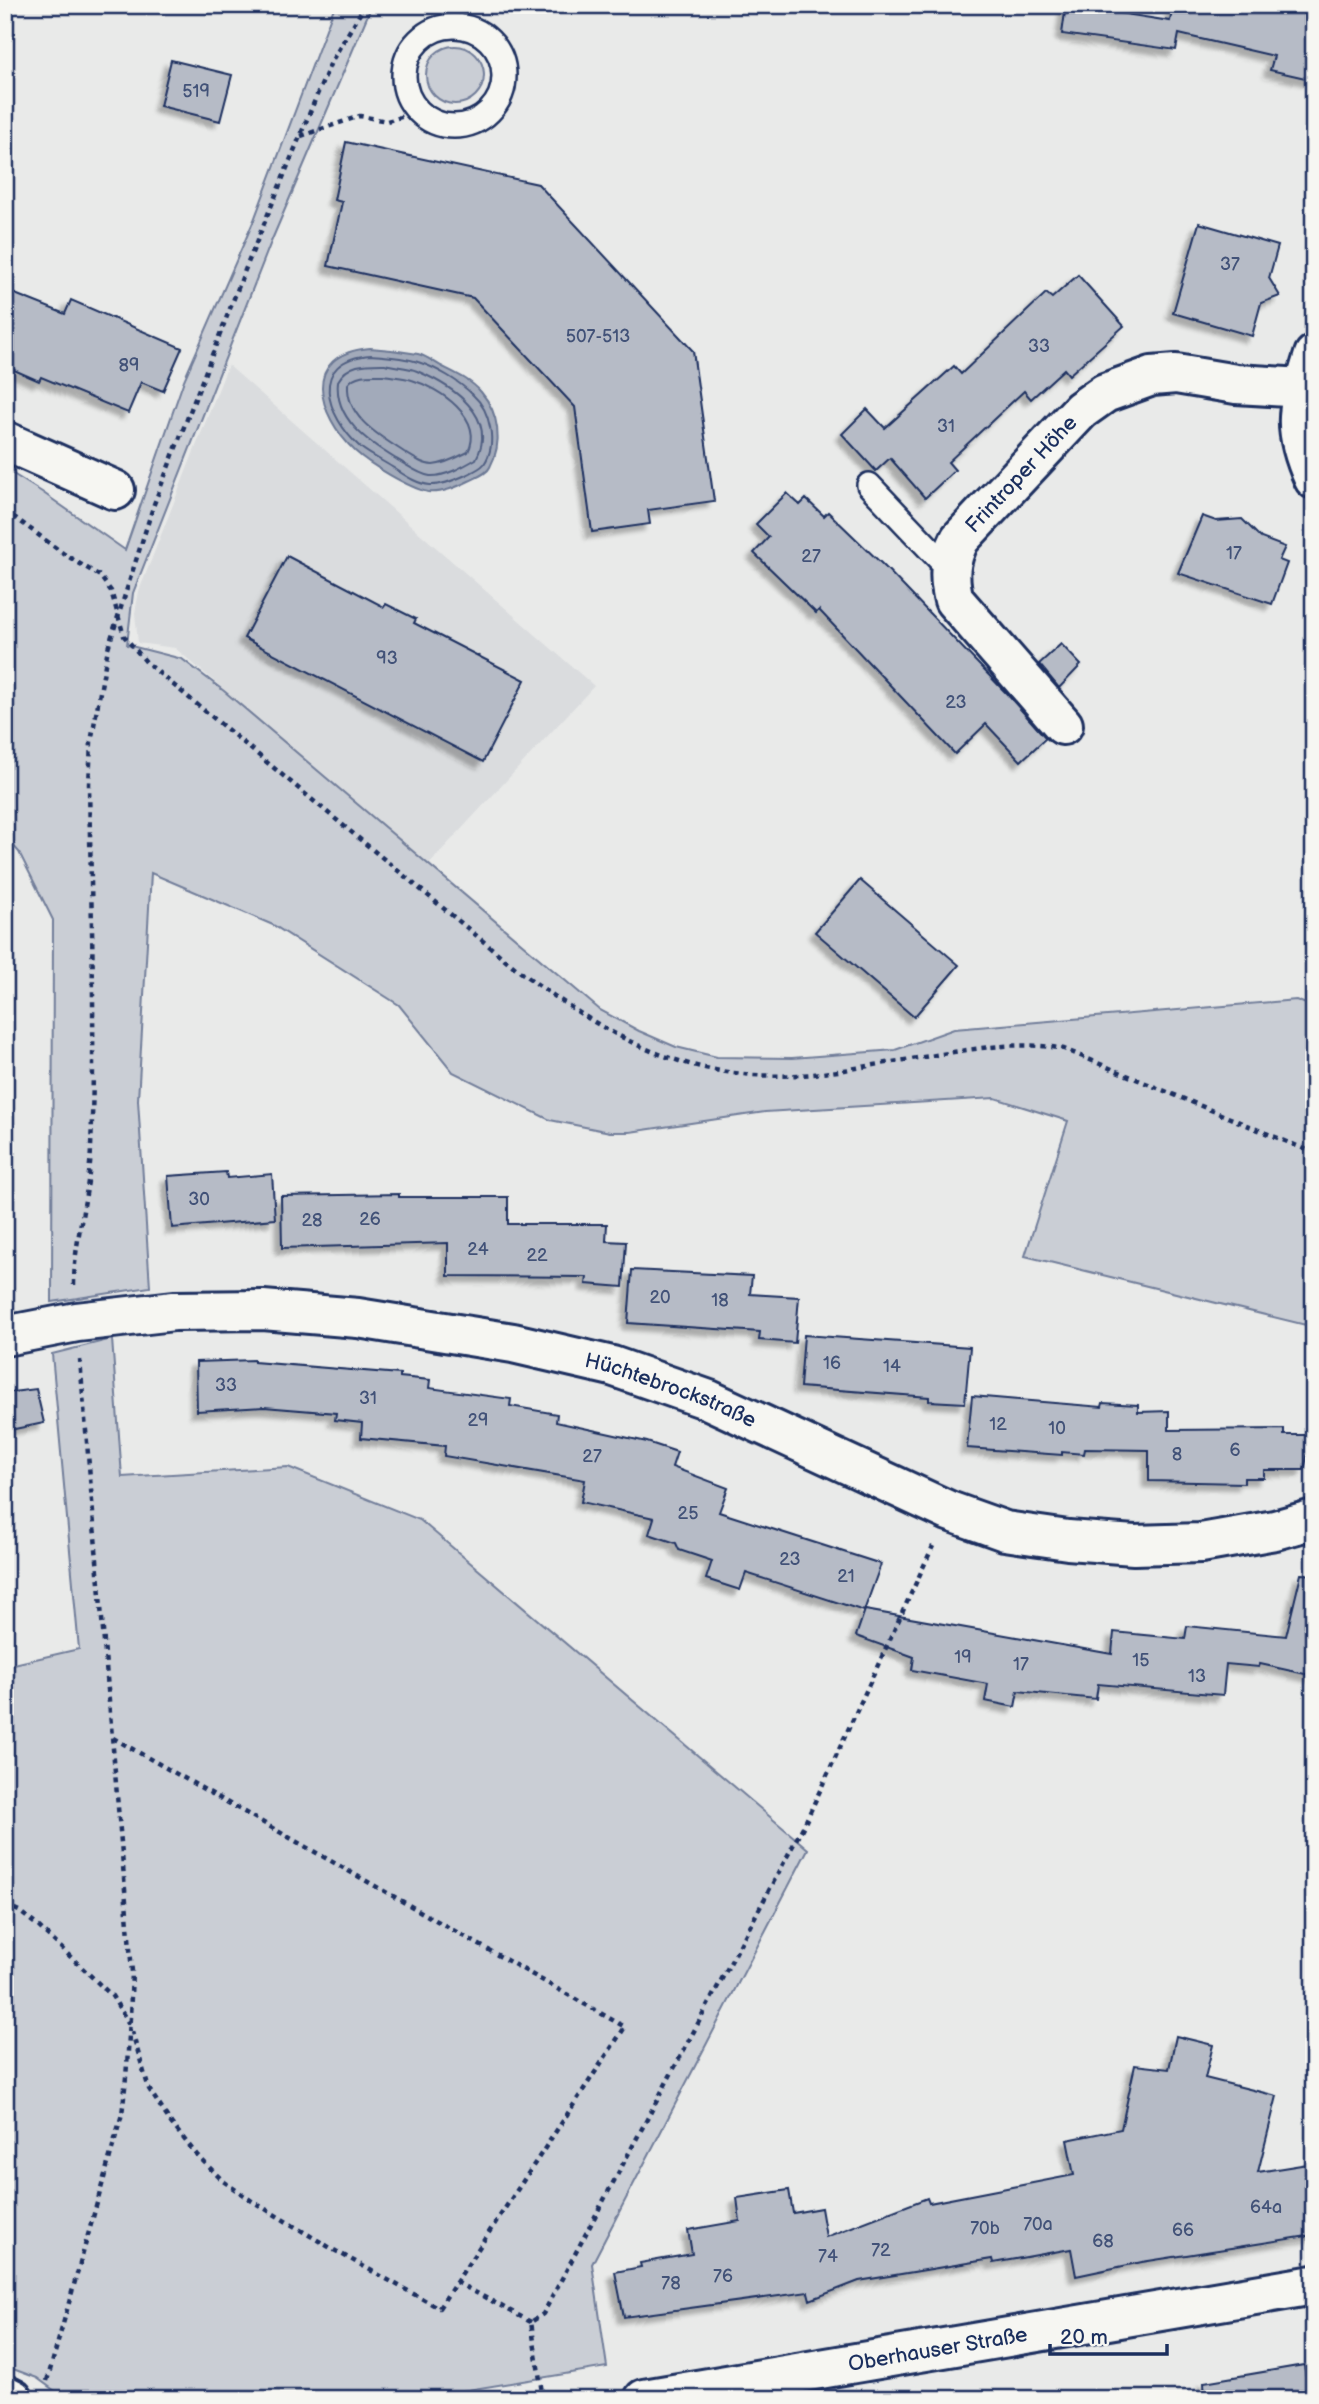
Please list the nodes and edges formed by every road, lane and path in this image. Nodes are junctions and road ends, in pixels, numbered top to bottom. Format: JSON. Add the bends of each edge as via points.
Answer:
{"nodes":[{"id":1,"x":365,"y":5,"type":"edge"},
{"id":2,"x":460,"y":16,"type":"edge"},
{"id":3,"x":418,"y":112,"type":"junction"},
{"id":4,"x":300,"y":136,"type":"junction"},
{"id":5,"x":1309,"y":371,"type":"edge"},
{"id":6,"x":5,"y":441,"type":"edge"},
{"id":7,"x":1314,"y":479,"type":"edge"},
{"id":8,"x":869,"y":485,"type":"dead end"},
{"id":9,"x":115,"y":490,"type":"dead end"},
{"id":10,"x":5,"y":510,"type":"edge"},
{"id":11,"x":949,"y":569,"type":"junction"},
{"id":12,"x":117,"y":616,"type":"junction"},
{"id":13,"x":1063,"y":725,"type":"dead end"},
{"id":14,"x":1314,"y":1153,"type":"edge"},
{"id":15,"x":77,"y":1322,"type":"junction"},
{"id":16,"x":5,"y":1336,"type":"edge"},
{"id":17,"x":949,"y":1511,"type":"junction"},
{"id":18,"x":1314,"y":1519,"type":"edge"},
{"id":19,"x":113,"y":1738,"type":"junction"},
{"id":20,"x":5,"y":1905,"type":"edge"},
{"id":21,"x":130,"y":2025,"type":"junction"},
{"id":22,"x":456,"y":2282,"type":"junction"},
{"id":23,"x":1314,"y":2285,"type":"edge"},
{"id":24,"x":531,"y":2322,"type":"junction"},
{"id":25,"x":29,"y":2392,"type":"edge"},
{"id":26,"x":5,"y":2395,"type":"edge"},
{"id":27,"x":543,"y":2399,"type":"edge"},
{"id":28,"x":644,"y":2399,"type":"edge"}],
"edges":[{"from":1,"to":4,"type":"path","via":[[331,62]]},
{"from":2,"to":3,"type":"lane","via":[[425,35],[407,59],[405,88]]},
{"from":2,"to":3,"type":"lane","via":[[496,50],[504,82],[499,99],[482,118],[461,126],[442,125]]},
{"from":3,"to":4,"type":"path","via":[[387,121],[360,116]]},
{"from":4,"to":12,"type":"path","via":[[154,504]]},
{"from":5,"to":7,"type":"street","name":"Frintroper Höhe","via":[[1298,409],[1299,442]]},
{"from":5,"to":11,"type":"street","name":"Frintroper Höhe","via":[[1236,384],[1176,374],[1152,376],[1105,393],[1082,410],[960,540]]},
{"from":6,"to":9,"type":"street"},
{"from":8,"to":11,"type":"lane"},
{"from":10,"to":12,"type":"path","via":[[100,576],[111,591]]},
{"from":11,"to":13,"type":"street","via":[[954,600]]},
{"from":12,"to":14,"type":"path","via":[[124,636],[157,671],[518,970],[620,1038],[665,1058],[711,1070],[799,1075],[963,1051],[1042,1045],[1064,1049]]},
{"from":12,"to":15,"type":"path","via":[[92,742],[89,784],[93,1107],[88,1181],[74,1259]]},
{"from":15,"to":16,"type":"street","name":"Hüchtebrockstraße"},
{"from":15,"to":17,"type":"street","name":"Hüchtebrockstraße","via":[[174,1311],[263,1310],[358,1318],[513,1343],[611,1366],[709,1400]]},
{"from":15,"to":19,"type":"path"},
{"from":17,"to":18,"type":"street","name":"Hüchtebrockstraße","via":[[1005,1531],[1134,1545],[1201,1543]]},
{"from":17,"to":24,"type":"path","via":[[805,1823],[543,2314]]},
{"from":19,"to":21,"type":"path","via":[[132,1972]]},
{"from":19,"to":22,"type":"path","via":[[625,2027]]},
{"from":20,"to":21,"type":"path","via":[[38,1927],[112,1996]]},
{"from":21,"to":22,"type":"path","via":[[149,2089],[188,2144],[223,2181],[439,2308]]},
{"from":21,"to":25,"type":"path","via":[[122,2115]]},
{"from":22,"to":24,"type":"path"},
{"from":23,"to":28,"type":"street","name":"Oberhauser Straße"},
{"from":24,"to":27,"type":"path"},
{"from":25,"to":26,"type":"street"}]}
